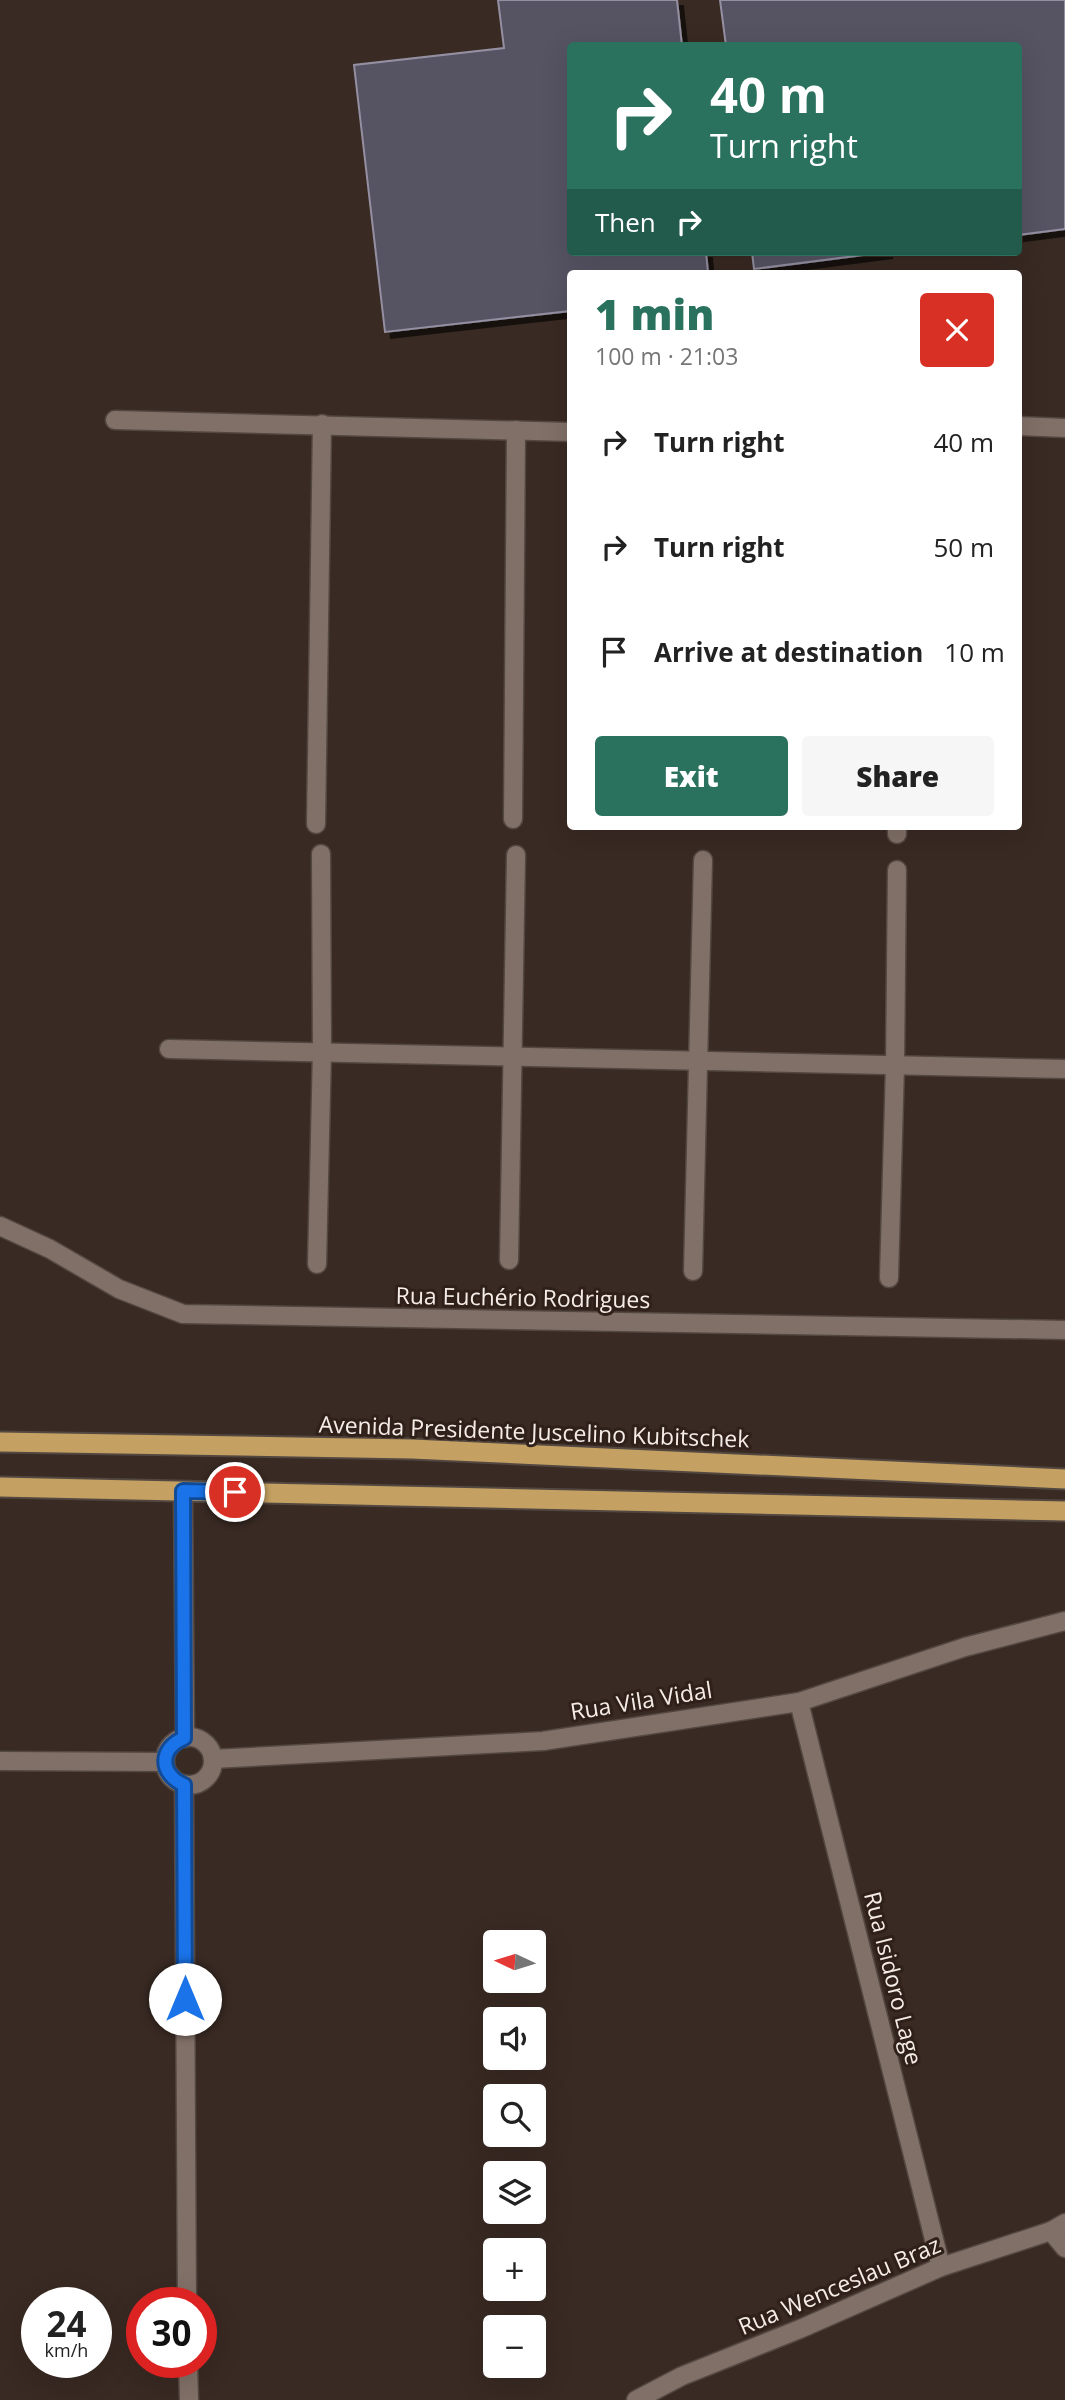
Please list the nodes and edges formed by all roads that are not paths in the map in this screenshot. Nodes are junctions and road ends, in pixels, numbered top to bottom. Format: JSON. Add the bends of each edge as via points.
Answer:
{"nodes":[{"id":1,"x":115,"y":420,"type":"dead end"},
{"id":2,"x":322,"y":424,"type":"junction"},
{"id":3,"x":1022,"y":426,"type":"edge"},
{"id":4,"x":1065,"y":428,"type":"edge"},
{"id":5,"x":516,"y":430,"type":"junction"},
{"id":6,"x":567,"y":432,"type":"edge"},
{"id":7,"x":513,"y":819,"type":"dead end"},
{"id":8,"x":316,"y":824,"type":"dead end"},
{"id":9,"x":321,"y":854,"type":"dead end"},
{"id":10,"x":516,"y":855,"type":"dead end"},
{"id":11,"x":703,"y":860,"type":"dead end"},
{"id":12,"x":897,"y":870,"type":"dead end"},
{"id":13,"x":169,"y":1049,"type":"dead end"},
{"id":14,"x":322,"y":1051,"type":"junction"},
{"id":15,"x":514,"y":1056,"type":"junction"},
{"id":16,"x":698,"y":1060,"type":"junction"},
{"id":17,"x":895,"y":1065,"type":"junction"},
{"id":18,"x":1065,"y":1069,"type":"edge"},
{"id":19,"x":0,"y":1226,"type":"edge"},
{"id":20,"x":509,"y":1260,"type":"dead end"},
{"id":21,"x":317,"y":1264,"type":"dead end"},
{"id":22,"x":693,"y":1271,"type":"dead end"},
{"id":23,"x":889,"y":1278,"type":"dead end"},
{"id":24,"x":1065,"y":1330,"type":"edge"},
{"id":25,"x":0,"y":1442,"type":"edge"},
{"id":26,"x":1065,"y":1479,"type":"edge"},
{"id":27,"x":0,"y":1487,"type":"edge"},
{"id":28,"x":183,"y":1491,"type":"junction"},
{"id":29,"x":1065,"y":1511,"type":"edge"},
{"id":30,"x":1065,"y":1621,"type":"edge"},
{"id":31,"x":799,"y":1702,"type":"junction"},
{"id":32,"x":184,"y":1738,"type":"junction"},
{"id":33,"x":213,"y":1759,"type":"junction"},
{"id":34,"x":0,"y":1761,"type":"edge"},
{"id":35,"x":165,"y":1762,"type":"junction"},
{"id":36,"x":184,"y":1785,"type":"junction"},
{"id":37,"x":1058,"y":2227,"type":"edge"},
{"id":38,"x":1065,"y":2248,"type":"edge"},
{"id":39,"x":941,"y":2267,"type":"junction"},
{"id":40,"x":187,"y":2287,"type":"edge"},
{"id":41,"x":188,"y":2378,"type":"edge"},
{"id":42,"x":189,"y":2400,"type":"edge"},
{"id":43,"x":636,"y":2400,"type":"edge"}],
"edges":[{"from":1,"to":2,"type":"street"},
{"from":2,"to":5,"type":"street"},
{"from":2,"to":8,"type":"street"},
{"from":3,"to":4,"type":"street"},
{"from":5,"to":6,"type":"street"},
{"from":5,"to":7,"type":"street"},
{"from":9,"to":14,"type":"street"},
{"from":10,"to":15,"type":"street"},
{"from":11,"to":16,"type":"street"},
{"from":12,"to":17,"type":"street"},
{"from":13,"to":14,"type":"street"},
{"from":14,"to":15,"type":"street"},
{"from":14,"to":21,"type":"street"},
{"from":15,"to":16,"type":"street"},
{"from":15,"to":20,"type":"street"},
{"from":16,"to":17,"type":"street"},
{"from":16,"to":22,"type":"street"},
{"from":17,"to":18,"type":"street"},
{"from":17,"to":23,"type":"street"},
{"from":19,"to":24,"type":"street","name":"Rua Euchério Rodrigues","via":[[119,1289],[183,1314]]},
{"from":25,"to":26,"type":"highway","name":"Avenida Presidente Juscelino Kubitschek","via":[[412,1449]]},
{"from":27,"to":28,"type":"highway"},
{"from":28,"to":29,"type":"highway"},
{"from":28,"to":32,"type":"street"},
{"from":30,"to":31,"type":"street","name":"Rua Vila Vidal","via":[[965,1647]]},
{"from":31,"to":33,"type":"street","name":"Rua Vila Vidal","via":[[543,1741]]},
{"from":31,"to":39,"type":"street","name":"Rua Isidoro Lage"},
{"from":32,"to":33,"type":"street","via":[[203,1742]]},
{"from":32,"to":35,"type":"street","via":[[174,1742]]},
{"from":33,"to":36,"type":"street","via":[[208,1776]]},
{"from":34,"to":35,"type":"street"},
{"from":35,"to":36,"type":"street","via":[[167,1772]]},
{"from":36,"to":40,"type":"street"},
{"from":37,"to":38,"type":"street"},
{"from":37,"to":39,"type":"street","name":"Rua Wenceslau Braz"},
{"from":39,"to":43,"type":"street","name":"Rua Wenceslau Braz","via":[[682,2376]]},
{"from":41,"to":42,"type":"street"}]}
